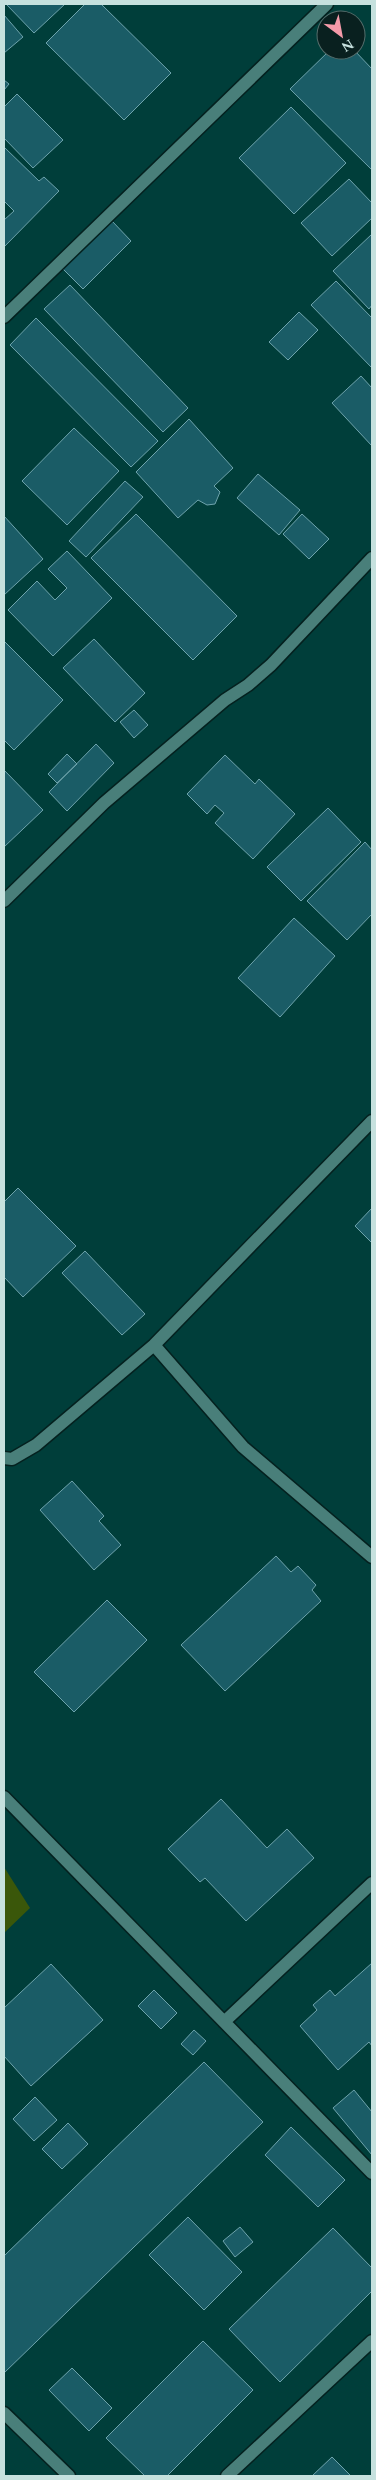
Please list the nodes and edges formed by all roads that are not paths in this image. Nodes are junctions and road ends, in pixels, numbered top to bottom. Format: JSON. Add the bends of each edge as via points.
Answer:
{"nodes":[{"id":1,"x":327,"y":4,"type":"edge"},
{"id":2,"x":4,"y":317,"type":"edge"},
{"id":3,"x":372,"y":558,"type":"edge"},
{"id":4,"x":4,"y":901,"type":"edge"},
{"id":5,"x":372,"y":1121,"type":"edge"},
{"id":6,"x":154,"y":1346,"type":"junction"},
{"id":7,"x":4,"y":1458,"type":"edge"},
{"id":8,"x":372,"y":1557,"type":"edge"},
{"id":9,"x":4,"y":1797,"type":"edge"},
{"id":10,"x":372,"y":1883,"type":"edge"},
{"id":11,"x":224,"y":2022,"type":"junction"},
{"id":12,"x":372,"y":2173,"type":"edge"},
{"id":13,"x":372,"y":2341,"type":"edge"},
{"id":14,"x":4,"y":2413,"type":"edge"},
{"id":15,"x":69,"y":2476,"type":"edge"},
{"id":16,"x":227,"y":2476,"type":"edge"}],
"edges":[{"from":1,"to":2,"type":"street"},
{"from":3,"to":4,"type":"street","via":[[271,666],[225,700],[104,804]]},
{"from":5,"to":6,"type":"street"},
{"from":6,"to":7,"type":"street","via":[[36,1445],[12,1459]]},
{"from":6,"to":8,"type":"street","via":[[243,1447]]},
{"from":9,"to":11,"type":"street"},
{"from":10,"to":11,"type":"street"},
{"from":11,"to":12,"type":"street"},
{"from":13,"to":16,"type":"street"},
{"from":14,"to":15,"type":"street"}]}
